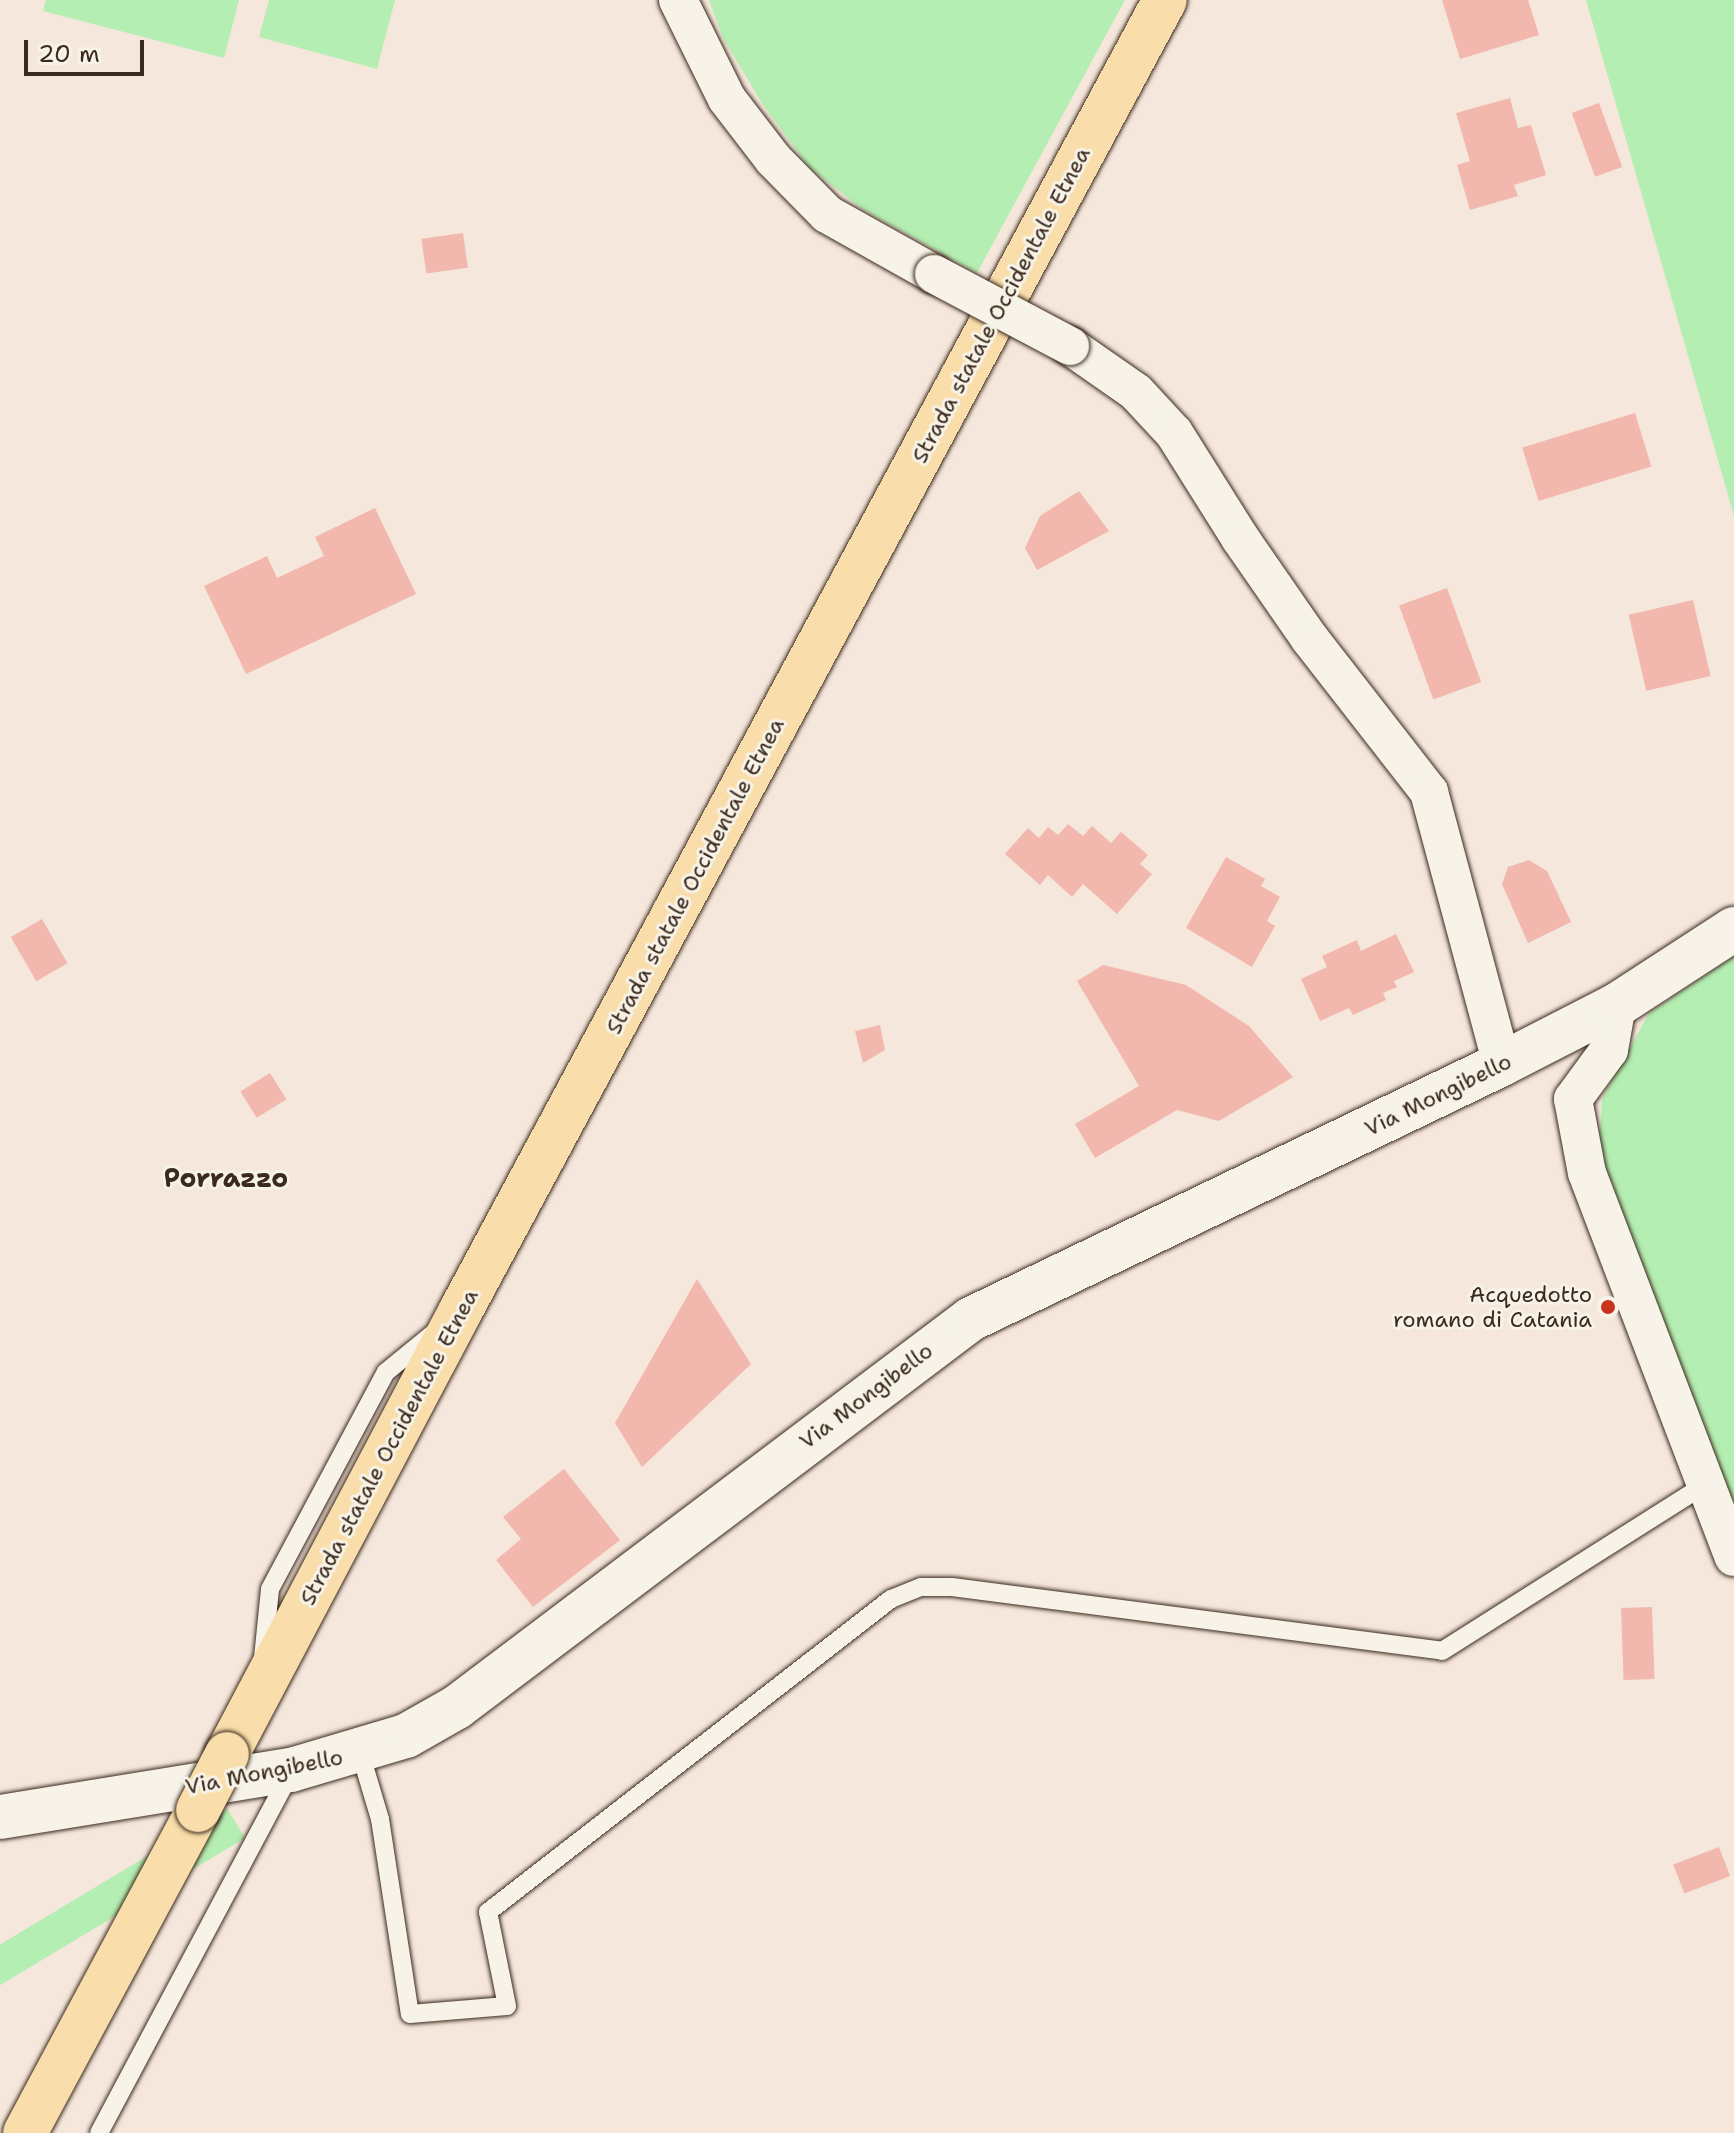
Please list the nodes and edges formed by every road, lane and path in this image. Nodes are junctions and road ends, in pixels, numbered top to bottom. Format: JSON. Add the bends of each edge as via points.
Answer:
{"nodes":[{"id":1,"x":678,"y":0,"type":"edge"},
{"id":2,"x":1165,"y":0,"type":"edge"},
{"id":3,"x":1734,"y":929,"type":"edge"},
{"id":4,"x":1617,"y":1005,"type":"junction"},
{"id":5,"x":1502,"y":1064,"type":"junction"},
{"id":6,"x":1706,"y":1484,"type":"junction"},
{"id":7,"x":1734,"y":1557,"type":"edge"},
{"id":8,"x":360,"y":1752,"type":"junction"},
{"id":9,"x":291,"y":1770,"type":"junction"},
{"id":10,"x":0,"y":1817,"type":"edge"},
{"id":11,"x":25,"y":2133,"type":"edge"},
{"id":12,"x":99,"y":2133,"type":"edge"}],
"edges":[{"from":1,"to":5,"type":"street","bridge":true,"via":[[727,99],[773,159],[827,214],[1070,346],[1136,392],[1174,433],[1310,639],[1429,792]]},
{"from":2,"to":11,"type":"main road","name":"Strada statale Occidentale Etnea","bridge":true},
{"from":3,"to":4,"type":"street","name":"Via Mongibello"},
{"from":4,"to":5,"type":"street","name":"Via Mongibello"},
{"from":4,"to":6,"type":"street","via":[[1609,1050],[1573,1099],[1587,1173]]},
{"from":5,"to":8,"type":"street","name":"Via Mongibello","via":[[971,1319],[457,1707],[406,1736]]},
{"from":6,"to":7,"type":"street"},
{"from":6,"to":8,"type":"lane","via":[[1442,1651],[952,1587],[921,1587],[891,1599],[488,1912],[507,2006],[410,2014],[380,1819]]},
{"from":8,"to":9,"type":"street","name":"Via Mongibello"},
{"from":9,"to":10,"type":"street","name":"Via Mongibello"},
{"from":9,"to":12,"type":"lane"}]}
